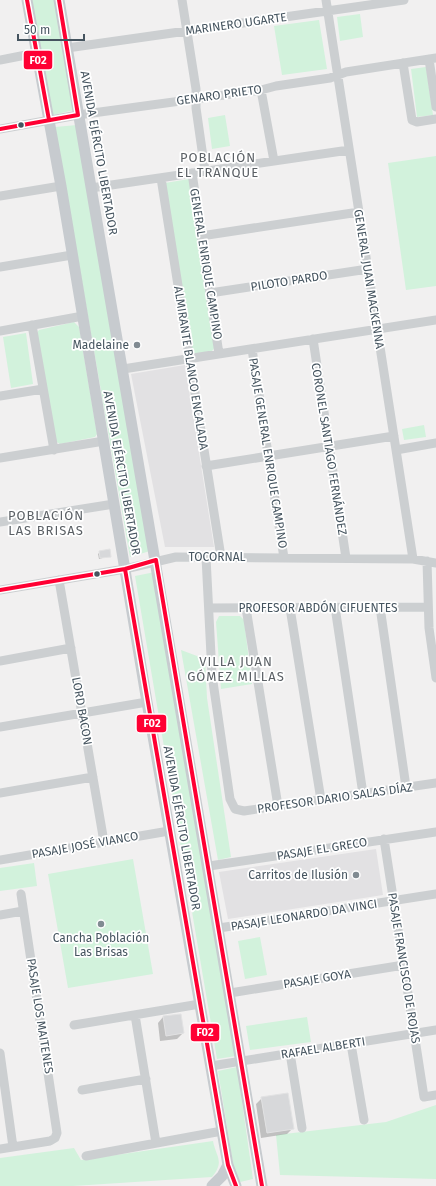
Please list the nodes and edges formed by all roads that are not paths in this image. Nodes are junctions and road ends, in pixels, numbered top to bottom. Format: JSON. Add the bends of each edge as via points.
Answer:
{"nodes":[{"id":1,"x":26,"y":0,"type":"edge"},
{"id":2,"x":59,"y":0,"type":"edge"},
{"id":3,"x":182,"y":0,"type":"edge"},
{"id":4,"x":326,"y":0,"type":"edge"},
{"id":5,"x":399,"y":0,"type":"edge"},
{"id":6,"x":327,"y":11,"type":"junction"},
{"id":7,"x":187,"y":31,"type":"junction"},
{"id":8,"x":67,"y":48,"type":"junction"},
{"id":9,"x":36,"y":53,"type":"junction"},
{"id":10,"x":432,"y":59,"type":"edge"},
{"id":11,"x":0,"y":60,"type":"edge"},
{"id":12,"x":403,"y":63,"type":"junction"},
{"id":13,"x":337,"y":75,"type":"junction"},
{"id":14,"x":261,"y":90,"type":"junction"},
{"id":15,"x":196,"y":98,"type":"junction"},
{"id":16,"x":436,"y":107,"type":"edge"},
{"id":17,"x":78,"y":115,"type":"junction"},
{"id":18,"x":436,"y":119,"type":"edge"},
{"id":19,"x":49,"y":120,"type":"junction"},
{"id":20,"x":0,"y":128,"type":"edge"},
{"id":21,"x":349,"y":150,"type":"junction"},
{"id":22,"x":274,"y":161,"type":"junction"},
{"id":23,"x":205,"y":171,"type":"junction"},
{"id":24,"x":192,"y":173,"type":"junction"},
{"id":25,"x":161,"y":178,"type":"junction"},
{"id":26,"x":61,"y":186,"type":"junction"},
{"id":27,"x":91,"y":188,"type":"junction"},
{"id":28,"x":0,"y":196,"type":"edge"},
{"id":29,"x":359,"y":212,"type":"junction"},
{"id":30,"x":201,"y":236,"type":"junction"},
{"id":31,"x":72,"y":255,"type":"junction"},
{"id":32,"x":0,"y":267,"type":"edge"},
{"id":33,"x":368,"y":269,"type":"junction"},
{"id":34,"x":210,"y":293,"type":"junction"},
{"id":35,"x":83,"y":316,"type":"junction"},
{"id":36,"x":436,"y":320,"type":"edge"},
{"id":37,"x":32,"y":325,"type":"junction"},
{"id":38,"x":377,"y":329,"type":"junction"},
{"id":39,"x":0,"y":330,"type":"edge"},
{"id":40,"x":313,"y":339,"type":"junction"},
{"id":41,"x":252,"y":349,"type":"junction"},
{"id":42,"x":219,"y":354,"type":"junction"},
{"id":43,"x":190,"y":359,"type":"junction"},
{"id":44,"x":123,"y":369,"type":"junction"},
{"id":45,"x":44,"y":389,"type":"junction"},
{"id":46,"x":0,"y":396,"type":"edge"},
{"id":47,"x":394,"y":436,"type":"junction"},
{"id":48,"x":104,"y":441,"type":"junction"},
{"id":49,"x":436,"y":443,"type":"edge"},
{"id":50,"x":329,"y":446,"type":"junction"},
{"id":51,"x":54,"y":450,"type":"junction"},
{"id":52,"x":396,"y":450,"type":"junction"},
{"id":53,"x":268,"y":456,"type":"junction"},
{"id":54,"x":0,"y":458,"type":"edge"},
{"id":55,"x":206,"y":466,"type":"junction"},
{"id":56,"x":114,"y":504,"type":"junction"},
{"id":57,"x":0,"y":522,"type":"edge"},
{"id":58,"x":206,"y":557,"type":"junction"},
{"id":59,"x":221,"y":558,"type":"junction"},
{"id":60,"x":284,"y":558,"type":"junction"},
{"id":61,"x":346,"y":558,"type":"junction"},
{"id":62,"x":413,"y":559,"type":"junction"},
{"id":63,"x":156,"y":560,"type":"junction"},
{"id":64,"x":432,"y":562,"type":"edge"},
{"id":65,"x":125,"y":569,"type":"junction"},
{"id":66,"x":59,"y":580,"type":"junction"},
{"id":67,"x":0,"y":590,"type":"edge"},
{"id":68,"x":335,"y":607,"type":"junction"},
{"id":69,"x":380,"y":607,"type":"junction"},
{"id":70,"x":428,"y":607,"type":"junction"},
{"id":71,"x":209,"y":608,"type":"junction"},
{"id":72,"x":246,"y":608,"type":"junction"},
{"id":73,"x":290,"y":608,"type":"junction"},
{"id":74,"x":71,"y":648,"type":"junction"},
{"id":75,"x":0,"y":660,"type":"edge"},
{"id":76,"x":436,"y":678,"type":"edge"},
{"id":77,"x":147,"y":702,"type":"junction"},
{"id":78,"x":82,"y":713,"type":"junction"},
{"id":79,"x":0,"y":727,"type":"edge"},
{"id":80,"x":93,"y":777,"type":"junction"},
{"id":81,"x":436,"y":783,"type":"edge"},
{"id":82,"x":406,"y":787,"type":"junction"},
{"id":83,"x":0,"y":793,"type":"edge"},
{"id":84,"x":363,"y":794,"type":"junction"},
{"id":85,"x":321,"y":800,"type":"junction"},
{"id":86,"x":278,"y":806,"type":"junction"},
{"id":87,"x":169,"y":831,"type":"junction"},
{"id":88,"x":436,"y":832,"type":"edge"},
{"id":89,"x":384,"y":840,"type":"junction"},
{"id":90,"x":104,"y":842,"type":"junction"},
{"id":91,"x":0,"y":860,"type":"edge"},
{"id":92,"x":209,"y":866,"type":"junction"},
{"id":93,"x":21,"y":894,"type":"dead end"},
{"id":94,"x":436,"y":894,"type":"edge"},
{"id":95,"x":394,"y":901,"type":"junction"},
{"id":96,"x":23,"y":911,"type":"junction"},
{"id":97,"x":0,"y":915,"type":"edge"},
{"id":98,"x":219,"y":928,"type":"junction"},
{"id":99,"x":404,"y":965,"type":"junction"},
{"id":100,"x":230,"y":993,"type":"junction"},
{"id":101,"x":200,"y":1004,"type":"junction"},
{"id":102,"x":134,"y":1015,"type":"junction"},
{"id":103,"x":74,"y":1025,"type":"dead end"},
{"id":104,"x":436,"y":1030,"type":"edge"},
{"id":105,"x":415,"y":1034,"type":"junction"},
{"id":106,"x":351,"y":1044,"type":"junction"},
{"id":107,"x":0,"y":1053,"type":"edge"},
{"id":108,"x":290,"y":1053,"type":"junction"},
{"id":109,"x":241,"y":1060,"type":"junction"},
{"id":110,"x":211,"y":1066,"type":"junction"},
{"id":111,"x":146,"y":1080,"type":"junction"},
{"id":112,"x":82,"y":1090,"type":"dead end"},
{"id":113,"x":436,"y":1095,"type":"edge"},
{"id":114,"x":364,"y":1120,"type":"dead end"},
{"id":115,"x":302,"y":1128,"type":"dead end"},
{"id":116,"x":222,"y":1131,"type":"junction"},
{"id":117,"x":156,"y":1143,"type":"junction"},
{"id":118,"x":13,"y":1147,"type":"junction"},
{"id":119,"x":0,"y":1149,"type":"edge"},
{"id":120,"x":86,"y":1156,"type":"dead end"},
{"id":121,"x":228,"y":1164,"type":"junction"},
{"id":122,"x":212,"y":1186,"type":"edge"},
{"id":123,"x":236,"y":1186,"type":"edge"},
{"id":124,"x":262,"y":1186,"type":"edge"}],
"edges":[{"from":1,"to":9,"type":"main road","name":"AVENIDA EJÉRCITO LIBERTADOR"},
{"from":2,"to":8,"type":"main road","name":"AVENIDA EJÉRCITO LIBERTADOR"},
{"from":3,"to":7,"type":"street","name":"GENERAL ENRIQUE CAMPINO"},
{"from":4,"to":6,"type":"street","name":"GENERAL JUAN MACKENNA"},
{"from":5,"to":6,"type":"street","name":"MARINERO UGARTE"},
{"from":6,"to":7,"type":"street","name":"MARINERO UGARTE"},
{"from":6,"to":13,"type":"street","name":"GENERAL JUAN MACKENNA"},
{"from":7,"to":8,"type":"street","name":"MARINERO UGARTE"},
{"from":7,"to":15,"type":"street","name":"GENERAL ENRIQUE CAMPINO"},
{"from":8,"to":17,"type":"main road","name":"AVENIDA EJÉRCITO LIBERTADOR"},
{"from":9,"to":11,"type":"street"},
{"from":9,"to":19,"type":"main road","name":"AVENIDA EJÉRCITO LIBERTADOR"},
{"from":10,"to":12,"type":"street","name":"GENARO PRIETO"},
{"from":10,"to":16,"type":"street"},
{"from":12,"to":13,"type":"street","name":"GENARO PRIETO"},
{"from":12,"to":18,"type":"street","via":[[413,121]]},
{"from":13,"to":14,"type":"street","name":"GENARO PRIETO"},
{"from":13,"to":21,"type":"street","name":"GENERAL JUAN MACKENNA"},
{"from":14,"to":15,"type":"street","name":"GENARO PRIETO"},
{"from":14,"to":22,"type":"street"},
{"from":15,"to":17,"type":"street","name":"GENARO PRIETO"},
{"from":15,"to":23,"type":"street","name":"GENERAL ENRIQUE CAMPINO"},
{"from":17,"to":19,"type":"street","name":"GENARO PRIETO"},
{"from":17,"to":27,"type":"main road","name":"AVENIDA EJÉRCITO LIBERTADOR"},
{"from":19,"to":20,"type":"street","name":"GENARO PRIETO"},
{"from":19,"to":26,"type":"main road","name":"AVENIDA EJÉRCITO LIBERTADOR"},
{"from":21,"to":22,"type":"street"},
{"from":21,"to":29,"type":"street","name":"GENERAL JUAN MACKENNA"},
{"from":22,"to":23,"type":"street"},
{"from":23,"to":24,"type":"street"},
{"from":24,"to":25,"type":"street"},
{"from":24,"to":30,"type":"street","name":"GENERAL ENRIQUE CAMPINO"},
{"from":25,"to":27,"type":"street"},
{"from":25,"to":43,"type":"street","name":"ALMIRANTE BLANCO ENCALADA"},
{"from":26,"to":28,"type":"street"},
{"from":26,"to":31,"type":"main road","name":"AVENIDA EJÉRCITO LIBERTADOR"},
{"from":27,"to":44,"type":"main road","name":"AVENIDA EJÉRCITO LIBERTADOR"},
{"from":29,"to":30,"type":"street"},
{"from":29,"to":33,"type":"street","name":"GENERAL JUAN MACKENNA"},
{"from":30,"to":34,"type":"street","name":"GENERAL ENRIQUE CAMPINO"},
{"from":31,"to":32,"type":"street"},
{"from":31,"to":35,"type":"main road","name":"AVENIDA EJÉRCITO LIBERTADOR"},
{"from":33,"to":34,"type":"street","name":"PILOTO PARDO"},
{"from":33,"to":38,"type":"street","name":"GENERAL JUAN MACKENNA"},
{"from":34,"to":42,"type":"street","name":"GENERAL ENRIQUE CAMPINO"},
{"from":35,"to":37,"type":"street"},
{"from":35,"to":48,"type":"main road","name":"AVENIDA EJÉRCITO LIBERTADOR"},
{"from":36,"to":38,"type":"street"},
{"from":37,"to":39,"type":"street"},
{"from":37,"to":45,"type":"street"},
{"from":38,"to":40,"type":"street"},
{"from":38,"to":47,"type":"street","name":"GENERAL JUAN MACKENNA"},
{"from":40,"to":41,"type":"street"},
{"from":40,"to":50,"type":"street","name":"CORONEL SANTIAGO FERNÁNDEZ"},
{"from":41,"to":42,"type":"street"},
{"from":41,"to":53,"type":"street","name":"PASAJE GENERAL ENRIQUE CAMPINO"},
{"from":42,"to":43,"type":"street"},
{"from":43,"to":44,"type":"street"},
{"from":43,"to":55,"type":"street","name":"ALMIRANTE BLANCO ENCALADA"},
{"from":44,"to":63,"type":"main road","name":"AVENIDA EJÉRCITO LIBERTADOR"},
{"from":45,"to":46,"type":"street"},
{"from":45,"to":51,"type":"street"},
{"from":47,"to":50,"type":"street"},
{"from":47,"to":52,"type":"street","name":"GENERAL JUAN MACKENNA"},
{"from":48,"to":51,"type":"street"},
{"from":48,"to":56,"type":"main road","name":"AVENIDA EJÉRCITO LIBERTADOR"},
{"from":49,"to":52,"type":"street"},
{"from":50,"to":53,"type":"street"},
{"from":50,"to":61,"type":"street","name":"CORONEL SANTIAGO FERNÁNDEZ"},
{"from":51,"to":54,"type":"street"},
{"from":52,"to":62,"type":"street","name":"GENERAL JUAN MACKENNA"},
{"from":53,"to":55,"type":"street"},
{"from":53,"to":60,"type":"street","name":"PASAJE GENERAL ENRIQUE CAMPINO"},
{"from":55,"to":59,"type":"street","name":"ALMIRANTE BLANCO ENCALADA"},
{"from":56,"to":57,"type":"street"},
{"from":56,"to":65,"type":"main road","name":"AVENIDA EJÉRCITO LIBERTADOR"},
{"from":58,"to":59,"type":"street","name":"TOCORNAL"},
{"from":58,"to":63,"type":"street","name":"TOCORNAL"},
{"from":58,"to":71,"type":"street"},
{"from":59,"to":60,"type":"street","name":"TOCORNAL"},
{"from":60,"to":61,"type":"street","name":"TOCORNAL"},
{"from":61,"to":62,"type":"street","name":"TOCORNAL"},
{"from":62,"to":64,"type":"street","name":"TOCORNAL"},
{"from":63,"to":65,"type":"street","name":"TOCORNAL"},
{"from":63,"to":92,"type":"main road","name":"AVENIDA EJÉRCITO LIBERTADOR"},
{"from":64,"to":70,"type":"street"},
{"from":65,"to":66,"type":"street","name":"TOCORNAL"},
{"from":65,"to":77,"type":"main road","name":"AVENIDA EJÉRCITO LIBERTADOR"},
{"from":66,"to":67,"type":"street","name":"TOCORNAL"},
{"from":66,"to":74,"type":"street","name":"LORD BACON"},
{"from":68,"to":69,"type":"street","name":"PROFESOR ABDÓN CIFUENTES"},
{"from":68,"to":73,"type":"street","name":"PROFESOR ABDÓN CIFUENTES"},
{"from":68,"to":84,"type":"street"},
{"from":69,"to":70,"type":"street","name":"PROFESOR ABDÓN CIFUENTES"},
{"from":69,"to":82,"type":"street"},
{"from":70,"to":76,"type":"street"},
{"from":71,"to":72,"type":"street","name":"PROFESOR ABDÓN CIFUENTES"},
{"from":71,"to":86,"type":"street","name":"PROFESOR DARIO SALAS DÍAZ","via":[[215,697],[230,799],[235,808],[244,812]]},
{"from":72,"to":73,"type":"street","name":"PROFESOR ABDÓN CIFUENTES"},
{"from":72,"to":86,"type":"street"},
{"from":73,"to":85,"type":"street"},
{"from":74,"to":75,"type":"street"},
{"from":74,"to":78,"type":"street","name":"LORD BACON"},
{"from":77,"to":78,"type":"street"},
{"from":77,"to":87,"type":"main road","name":"AVENIDA EJÉRCITO LIBERTADOR"},
{"from":78,"to":79,"type":"street"},
{"from":78,"to":80,"type":"street","name":"LORD BACON"},
{"from":80,"to":83,"type":"street"},
{"from":80,"to":90,"type":"street","name":"LORD BACON"},
{"from":81,"to":82,"type":"street","name":"PROFESOR DARIO SALAS DÍAZ"},
{"from":82,"to":84,"type":"street","name":"PROFESOR DARIO SALAS DÍAZ"},
{"from":84,"to":85,"type":"street","name":"PROFESOR DARIO SALAS DÍAZ"},
{"from":85,"to":86,"type":"street","name":"PROFESOR DARIO SALAS DÍAZ"},
{"from":87,"to":90,"type":"street","name":"PASAJE JOSÉ VIANCO"},
{"from":87,"to":101,"type":"main road","name":"AVENIDA EJÉRCITO LIBERTADOR"},
{"from":88,"to":89,"type":"street","name":"PASAJE EL GRECO"},
{"from":89,"to":92,"type":"street","name":"PASAJE EL GRECO"},
{"from":89,"to":95,"type":"street","name":"PASAJE FRANCISCO DE ROJAS"},
{"from":90,"to":91,"type":"street","name":"PASAJE JOSÉ VIANCO"},
{"from":92,"to":98,"type":"main road","name":"AVENIDA EJÉRCITO LIBERTADOR"},
{"from":93,"to":96,"type":"street","name":"PASAJE LOS MAITENES"},
{"from":94,"to":95,"type":"street","name":"PASAJE LEONARDO DA VINCI"},
{"from":95,"to":98,"type":"street","name":"PASAJE LEONARDO DA VINCI"},
{"from":95,"to":99,"type":"street","name":"PASAJE FRANCISCO DE ROJAS"},
{"from":96,"to":97,"type":"street"},
{"from":96,"to":118,"type":"street","name":"PASAJE LOS MAITENES","via":[[57,1130],[55,1138],[47,1142]]},
{"from":98,"to":100,"type":"main road","name":"AVENIDA EJÉRCITO LIBERTADOR"},
{"from":99,"to":100,"type":"street","name":"PASAJE GOYA"},
{"from":99,"to":105,"type":"street","name":"PASAJE FRANCISCO DE ROJAS"},
{"from":100,"to":109,"type":"main road","name":"AVENIDA EJÉRCITO LIBERTADOR"},
{"from":101,"to":102,"type":"street"},
{"from":101,"to":110,"type":"main road","name":"AVENIDA EJÉRCITO LIBERTADOR"},
{"from":102,"to":103,"type":"street"},
{"from":102,"to":111,"type":"street"},
{"from":104,"to":105,"type":"street","name":"RAFAEL ALBERTI"},
{"from":105,"to":106,"type":"street","name":"RAFAEL ALBERTI"},
{"from":105,"to":113,"type":"street","name":"PASAJE FRANCISCO DE ROJAS","via":[[424,1097]]},
{"from":106,"to":108,"type":"street","name":"RAFAEL ALBERTI"},
{"from":106,"to":114,"type":"street"},
{"from":107,"to":118,"type":"street"},
{"from":108,"to":109,"type":"street","name":"RAFAEL ALBERTI"},
{"from":108,"to":115,"type":"street"},
{"from":109,"to":110,"type":"street","name":"RAFAEL ALBERTI"},
{"from":109,"to":124,"type":"main road","name":"AVENIDA EJÉRCITO LIBERTADOR"},
{"from":110,"to":116,"type":"main road","name":"AVENIDA EJÉRCITO LIBERTADOR"},
{"from":111,"to":112,"type":"street"},
{"from":111,"to":117,"type":"street"},
{"from":116,"to":117,"type":"street"},
{"from":116,"to":121,"type":"main road","name":"AVENIDA EJÉRCITO LIBERTADOR"},
{"from":117,"to":120,"type":"street"},
{"from":118,"to":119,"type":"street"},
{"from":121,"to":122,"type":"main road","via":[[222,1176]]},
{"from":121,"to":123,"type":"main road","name":"AVENIDA EJÉRCITO LIBERTADOR"}]}
